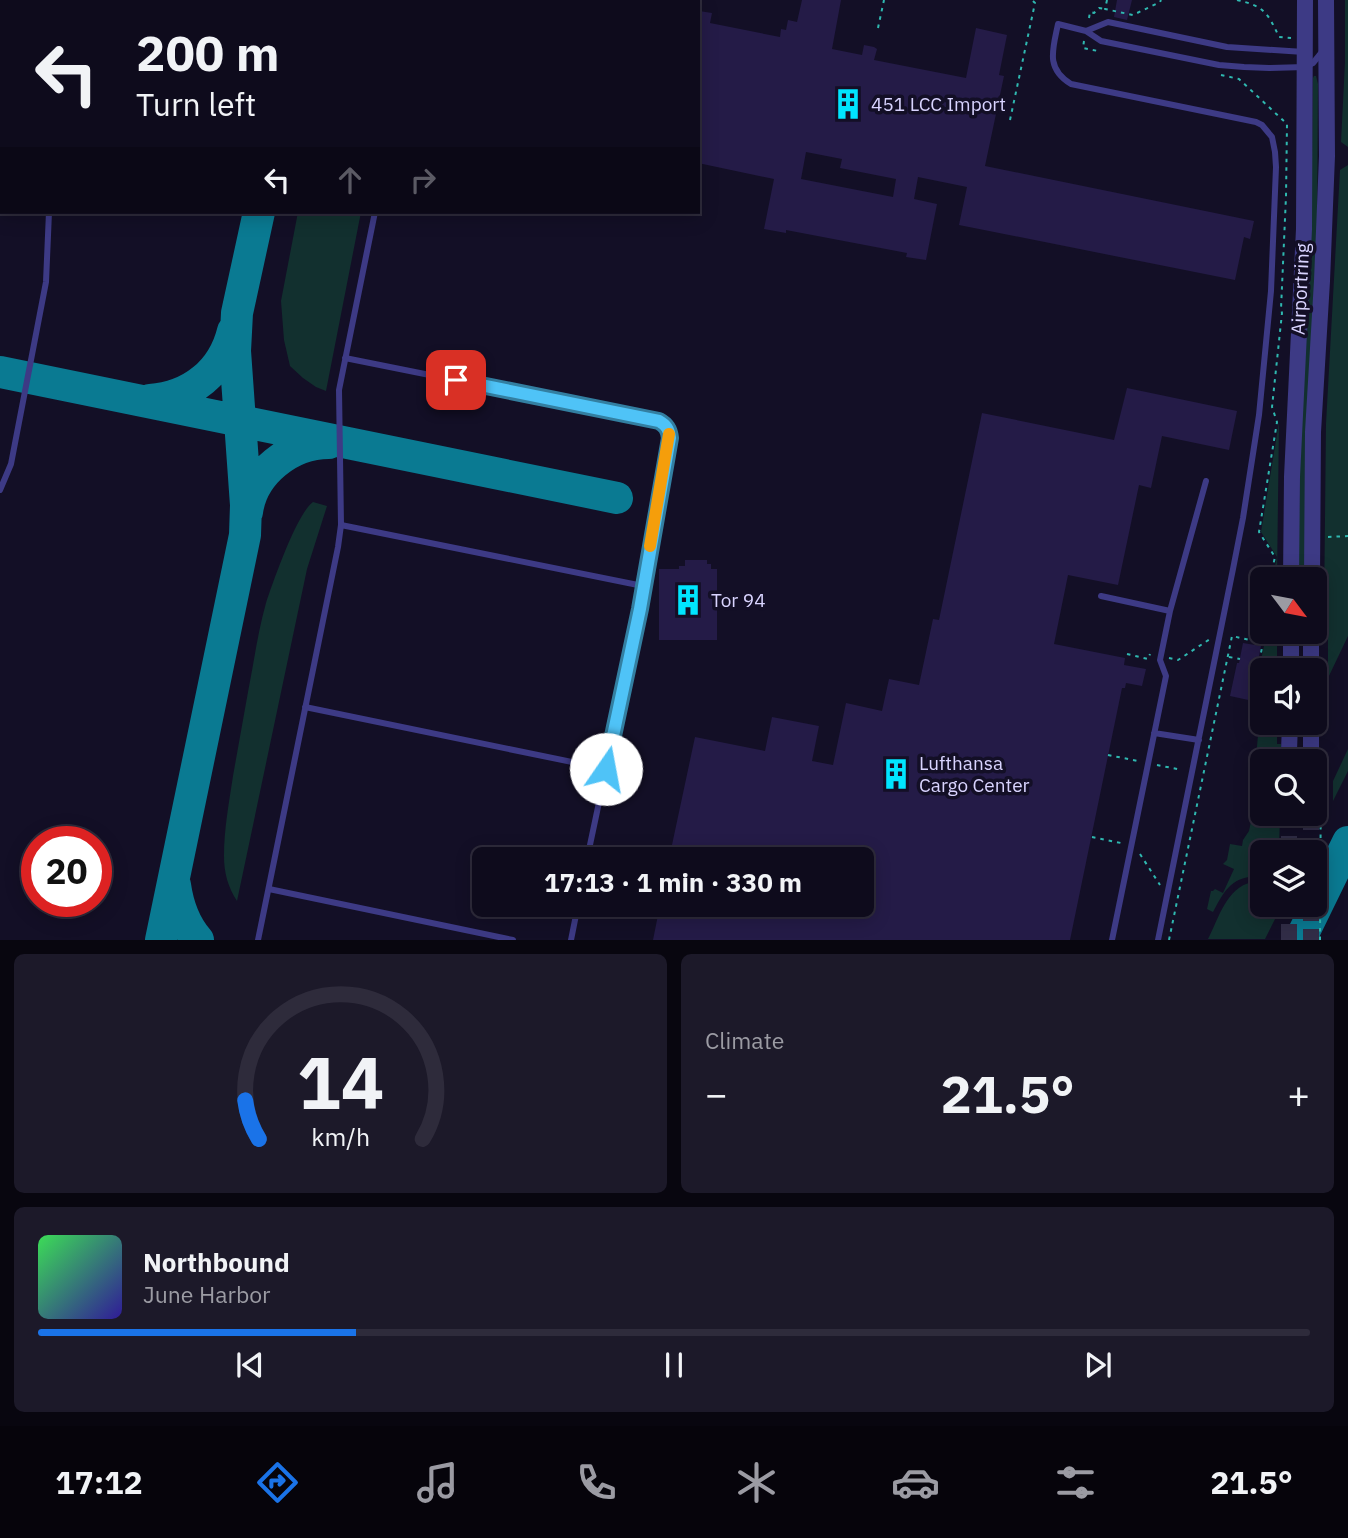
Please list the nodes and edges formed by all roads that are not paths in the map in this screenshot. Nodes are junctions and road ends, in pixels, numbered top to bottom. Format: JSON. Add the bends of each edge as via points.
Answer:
{"nodes":[{"id":1,"x":1305,"y":0,"type":"edge"},
{"id":2,"x":1326,"y":0,"type":"edge"},
{"id":3,"x":1086,"y":31,"type":"junction"},
{"id":4,"x":1326,"y":43,"type":"junction"},
{"id":5,"x":1270,"y":50,"type":"junction"},
{"id":6,"x":1308,"y":60,"type":"junction"},
{"id":7,"x":1269,"y":68,"type":"junction"},
{"id":8,"x":1326,"y":92,"type":"junction"},
{"id":9,"x":49,"y":214,"type":"edge"},
{"id":10,"x":375,"y":214,"type":"edge"},
{"id":11,"x":345,"y":358,"type":"junction"},
{"id":12,"x":1206,"y":481,"type":"dead end"},
{"id":13,"x":0,"y":490,"type":"edge"},
{"id":14,"x":341,"y":525,"type":"junction"},
{"id":15,"x":1291,"y":567,"type":"edge"},
{"id":16,"x":1312,"y":567,"type":"edge"},
{"id":17,"x":643,"y":586,"type":"junction"},
{"id":18,"x":1101,"y":596,"type":"dead end"},
{"id":19,"x":1170,"y":611,"type":"junction"},
{"id":20,"x":306,"y":707,"type":"junction"},
{"id":21,"x":1154,"y":733,"type":"junction"},
{"id":22,"x":1199,"y":740,"type":"junction"},
{"id":23,"x":606,"y":769,"type":"junction"},
{"id":24,"x":590,"y":847,"type":"edge"},
{"id":25,"x":269,"y":889,"type":"junction"},
{"id":26,"x":576,"y":917,"type":"edge"},
{"id":27,"x":258,"y":940,"type":"edge"},
{"id":28,"x":513,"y":940,"type":"edge"},
{"id":29,"x":571,"y":940,"type":"edge"},
{"id":30,"x":1112,"y":940,"type":"edge"},
{"id":31,"x":1158,"y":940,"type":"edge"}],
"edges":[{"from":1,"to":6,"type":"street","name":"Airportring"},
{"from":2,"to":4,"type":"street","name":"Airportring"},
{"from":3,"to":5,"type":"lane","via":[[1108,22],[1227,47]]},
{"from":3,"to":7,"type":"lane","via":[[1114,44],[1229,67]]},
{"from":3,"to":22,"type":"lane","via":[[1058,24],[1052,55],[1064,79],[1256,122],[1272,137],[1275,152],[1271,291],[1259,415]]},
{"from":4,"to":6,"type":"lane","via":[[1321,53]]},
{"from":4,"to":8,"type":"street","name":"Airportring"},
{"from":5,"to":6,"type":"lane"},
{"from":5,"to":7,"type":"lane"},
{"from":6,"to":7,"type":"lane"},
{"from":6,"to":8,"type":"lane","via":[[1323,79]]},
{"from":6,"to":15,"type":"street","name":"Airportring"},
{"from":8,"to":16,"type":"street","name":"Airportring"},
{"from":9,"to":13,"type":"lane","via":[[46,282],[11,464]]},
{"from":10,"to":11,"type":"lane"},
{"from":11,"to":14,"type":"lane","via":[[339,390]]},
{"from":11,"to":17,"type":"lane","via":[[665,424],[670,438]]},
{"from":12,"to":19,"type":"lane"},
{"from":14,"to":17,"type":"lane"},
{"from":14,"to":20,"type":"lane"},
{"from":17,"to":23,"type":"lane"},
{"from":18,"to":19,"type":"lane"},
{"from":19,"to":21,"type":"lane","via":[[1160,656],[1166,676]]},
{"from":20,"to":23,"type":"lane"},
{"from":20,"to":25,"type":"lane"},
{"from":21,"to":22,"type":"lane"},
{"from":21,"to":30,"type":"lane"},
{"from":22,"to":31,"type":"lane"},
{"from":23,"to":24,"type":"lane"},
{"from":25,"to":27,"type":"lane"},
{"from":25,"to":28,"type":"lane"},
{"from":26,"to":29,"type":"lane"}]}
